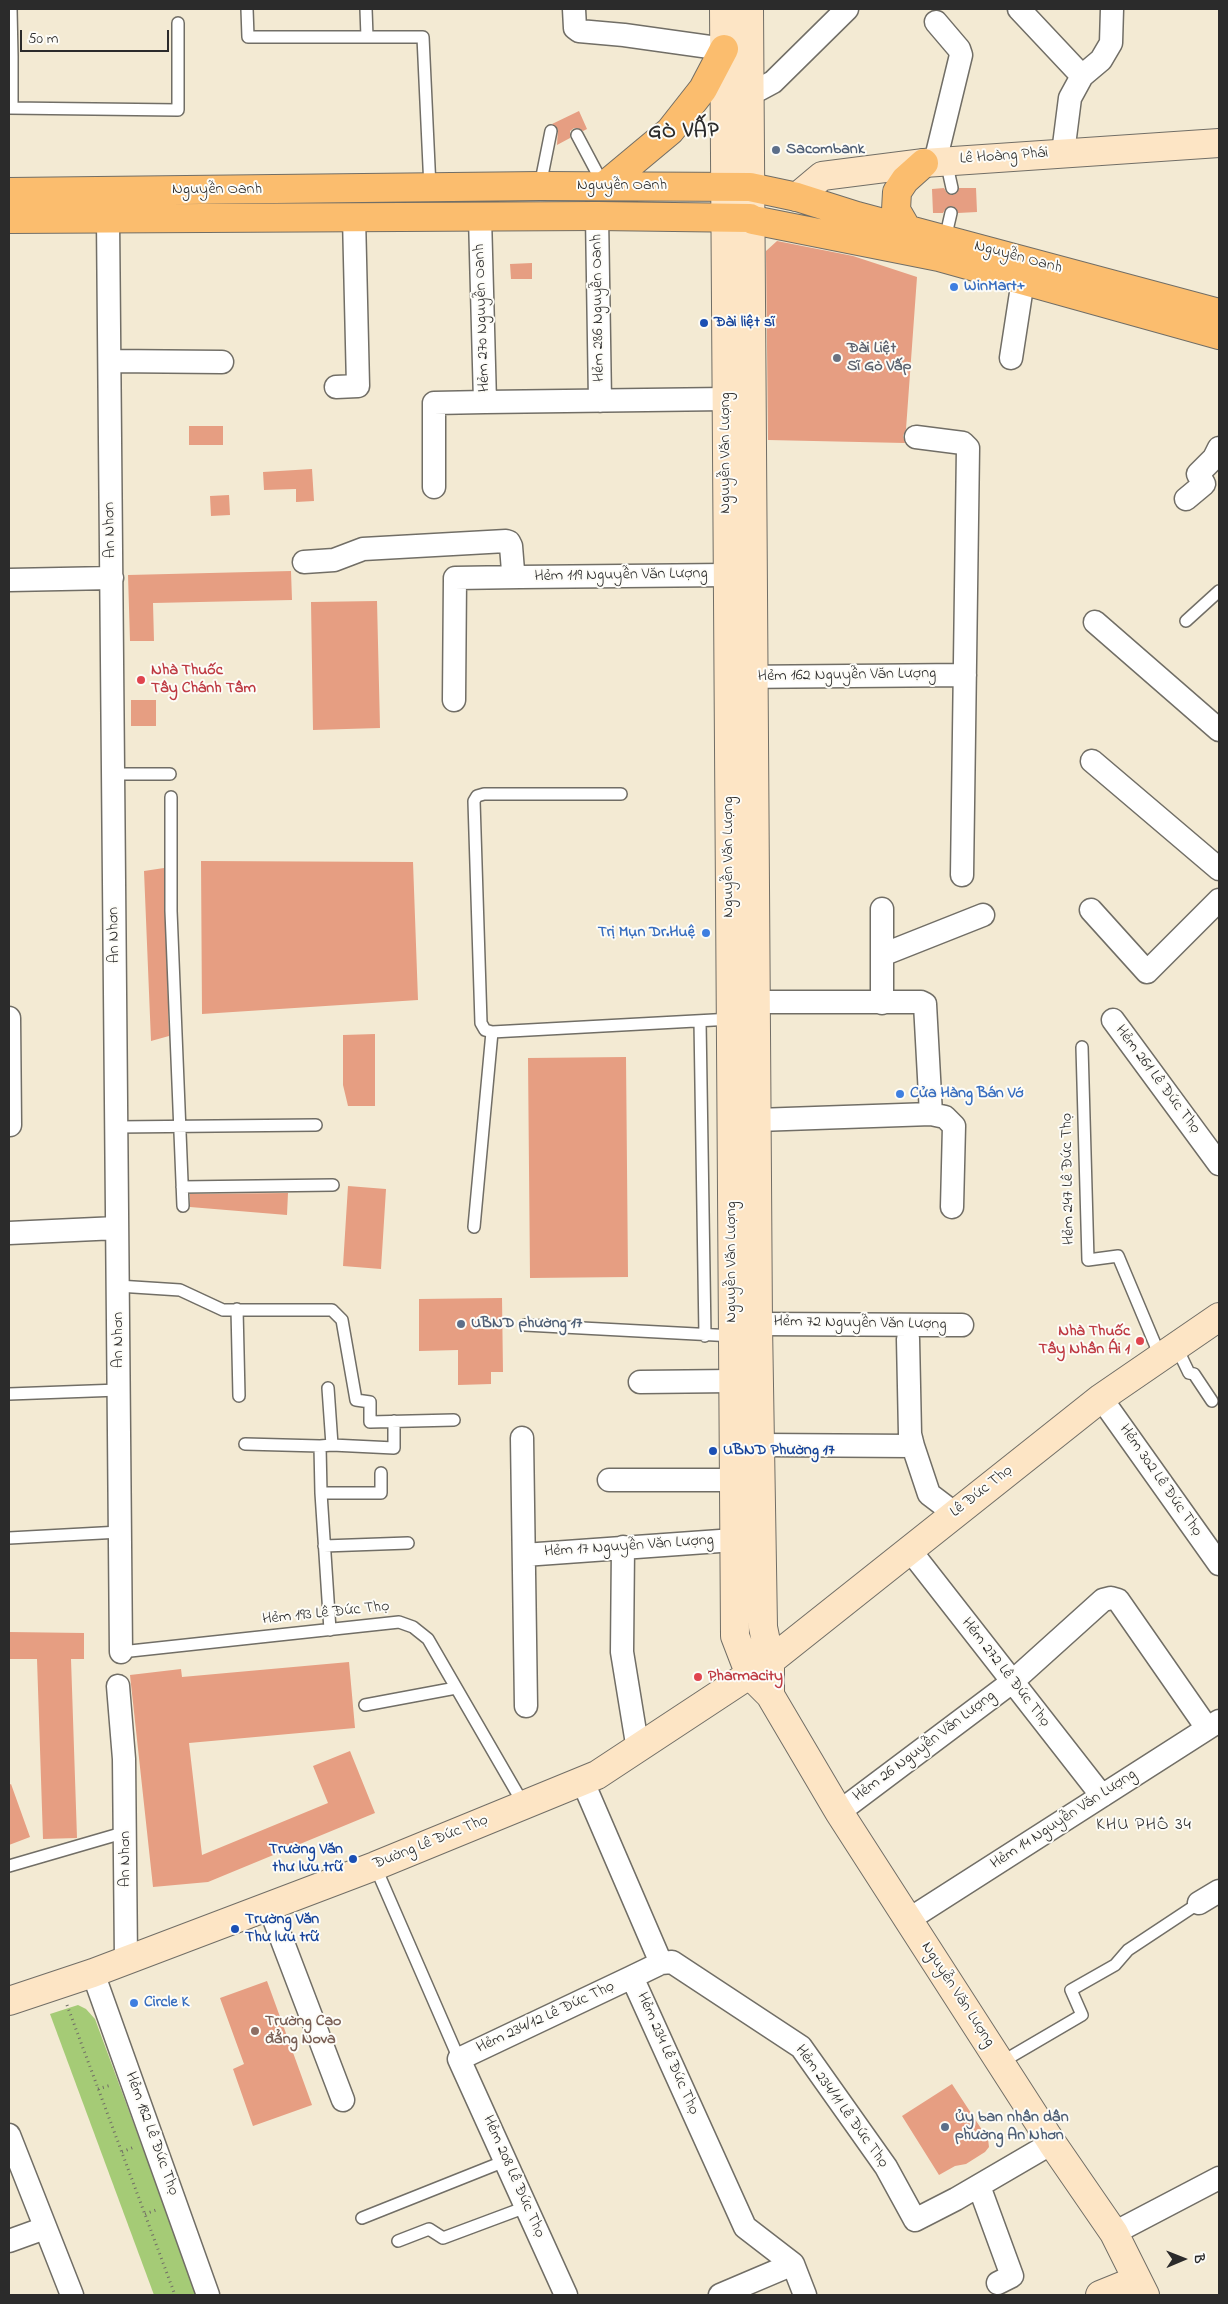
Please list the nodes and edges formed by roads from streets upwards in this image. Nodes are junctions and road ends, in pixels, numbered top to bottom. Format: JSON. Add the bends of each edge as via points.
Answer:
{"nodes":[{"id":1,"x":574,"y":9,"type":"edge"},
{"id":2,"x":724,"y":9,"type":"edge"},
{"id":3,"x":749,"y":9,"type":"edge"},
{"id":4,"x":847,"y":9,"type":"edge"},
{"id":5,"x":1019,"y":9,"type":"edge"},
{"id":6,"x":1112,"y":9,"type":"edge"},
{"id":7,"x":936,"y":22,"type":"dead end"},
{"id":8,"x":724,"y":49,"type":"junction"},
{"id":9,"x":1082,"y":76,"type":"junction"},
{"id":10,"x":750,"y":91,"type":"junction"},
{"id":11,"x":1219,"y":143,"type":"edge"},
{"id":12,"x":1063,"y":153,"type":"junction"},
{"id":13,"x":935,"y":162,"type":"junction"},
{"id":14,"x":604,"y":186,"type":"junction"},
{"id":15,"x":737,"y":187,"type":"junction"},
{"id":16,"x":108,"y":191,"type":"junction"},
{"id":17,"x":9,"y":192,"type":"edge"},
{"id":18,"x":797,"y":198,"type":"junction"},
{"id":19,"x":597,"y":216,"type":"junction"},
{"id":20,"x":354,"y":217,"type":"junction"},
{"id":21,"x":480,"y":217,"type":"junction"},
{"id":22,"x":737,"y":218,"type":"junction"},
{"id":23,"x":9,"y":219,"type":"edge"},
{"id":24,"x":108,"y":219,"type":"junction"},
{"id":25,"x":908,"y":229,"type":"junction"},
{"id":26,"x":942,"y":248,"type":"junction"},
{"id":27,"x":1023,"y":280,"type":"junction"},
{"id":28,"x":1219,"y":313,"type":"edge"},
{"id":29,"x":1219,"y":334,"type":"edge"},
{"id":30,"x":1011,"y":358,"type":"dead end"},
{"id":31,"x":110,"y":361,"type":"junction"},
{"id":32,"x":222,"y":362,"type":"dead end"},
{"id":33,"x":336,"y":387,"type":"dead end"},
{"id":34,"x":726,"y":400,"type":"junction"},
{"id":35,"x":600,"y":401,"type":"junction"},
{"id":36,"x":485,"y":402,"type":"junction"},
{"id":37,"x":916,"y":437,"type":"dead end"},
{"id":38,"x":1219,"y":448,"type":"edge"},
{"id":39,"x":434,"y":487,"type":"dead end"},
{"id":40,"x":1186,"y":499,"type":"dead end"},
{"id":41,"x":304,"y":562,"type":"dead end"},
{"id":42,"x":727,"y":575,"type":"junction"},
{"id":43,"x":520,"y":577,"type":"junction"},
{"id":44,"x":112,"y":578,"type":"junction"},
{"id":45,"x":9,"y":580,"type":"edge"},
{"id":46,"x":1095,"y":622,"type":"dead end"},
{"id":47,"x":965,"y":675,"type":"junction"},
{"id":48,"x":741,"y":677,"type":"junction"},
{"id":49,"x":454,"y":700,"type":"dead end"},
{"id":50,"x":1219,"y":730,"type":"edge"},
{"id":51,"x":1092,"y":761,"type":"dead end"},
{"id":52,"x":1219,"y":870,"type":"edge"},
{"id":53,"x":962,"y":875,"type":"dead end"},
{"id":54,"x":1219,"y":900,"type":"edge"},
{"id":55,"x":882,"y":909,"type":"dead end"},
{"id":56,"x":1091,"y":910,"type":"dead end"},
{"id":57,"x":983,"y":914,"type":"dead end"},
{"id":58,"x":882,"y":955,"type":"junction"},
{"id":59,"x":882,"y":1003,"type":"junction"},
{"id":60,"x":747,"y":1013,"type":"junction"},
{"id":61,"x":9,"y":1018,"type":"edge"},
{"id":62,"x":1112,"y":1020,"type":"dead end"},
{"id":63,"x":931,"y":1114,"type":"junction"},
{"id":64,"x":757,"y":1120,"type":"junction"},
{"id":65,"x":10,"y":1125,"type":"dead end"},
{"id":66,"x":1219,"y":1164,"type":"edge"},
{"id":67,"x":952,"y":1207,"type":"dead end"},
{"id":68,"x":118,"y":1228,"type":"junction"},
{"id":69,"x":9,"y":1232,"type":"edge"},
{"id":70,"x":1219,"y":1317,"type":"edge"},
{"id":71,"x":962,"y":1325,"type":"dead end"},
{"id":72,"x":750,"y":1331,"type":"junction"},
{"id":73,"x":908,"y":1339,"type":"dead end"},
{"id":74,"x":733,"y":1381,"type":"junction"},
{"id":75,"x":640,"y":1382,"type":"dead end"},
{"id":76,"x":1101,"y":1398,"type":"junction"},
{"id":77,"x":522,"y":1438,"type":"dead end"},
{"id":78,"x":760,"y":1445,"type":"junction"},
{"id":79,"x":913,"y":1446,"type":"junction"},
{"id":80,"x":609,"y":1480,"type":"dead end"},
{"id":81,"x":734,"y":1480,"type":"junction"},
{"id":82,"x":954,"y":1513,"type":"junction"},
{"id":83,"x":734,"y":1540,"type":"junction"},
{"id":84,"x":623,"y":1547,"type":"junction"},
{"id":85,"x":910,"y":1549,"type":"junction"},
{"id":86,"x":524,"y":1555,"type":"junction"},
{"id":87,"x":1219,"y":1564,"type":"edge"},
{"id":88,"x":121,"y":1652,"type":"road end"},
{"id":89,"x":760,"y":1668,"type":"junction"},
{"id":90,"x":1012,"y":1682,"type":"junction"},
{"id":91,"x":118,"y":1686,"type":"dead end"},
{"id":92,"x":526,"y":1706,"type":"dead end"},
{"id":93,"x":1213,"y":1725,"type":"edge"},
{"id":94,"x":638,"y":1750,"type":"junction"},
{"id":95,"x":584,"y":1782,"type":"junction"},
{"id":96,"x":1102,"y":1796,"type":"junction"},
{"id":97,"x":839,"y":1812,"type":"junction"},
{"id":98,"x":1219,"y":1891,"type":"edge"},
{"id":99,"x":1199,"y":1903,"type":"road end"},
{"id":100,"x":269,"y":1906,"type":"junction"},
{"id":101,"x":908,"y":1920,"type":"junction"},
{"id":102,"x":126,"y":1960,"type":"junction"},
{"id":103,"x":661,"y":1963,"type":"junction"},
{"id":104,"x":93,"y":1973,"type":"junction"},
{"id":105,"x":632,"y":1977,"type":"junction"},
{"id":106,"x":9,"y":2001,"type":"edge"},
{"id":107,"x":459,"y":2058,"type":"joint"},
{"id":108,"x":343,"y":2100,"type":"dead end"},
{"id":109,"x":9,"y":2135,"type":"edge"},
{"id":110,"x":1052,"y":2142,"type":"junction"},
{"id":111,"x":1219,"y":2178,"type":"edge"},
{"id":112,"x":979,"y":2186,"type":"junction"},
{"id":113,"x":45,"y":2228,"type":"junction"},
{"id":114,"x":1114,"y":2233,"type":"junction"},
{"id":115,"x":9,"y":2241,"type":"edge"},
{"id":116,"x":793,"y":2264,"type":"junction"},
{"id":117,"x":998,"y":2283,"type":"dead end"},
{"id":118,"x":1141,"y":2288,"type":"edge"},
{"id":119,"x":72,"y":2295,"type":"edge"},
{"id":120,"x":208,"y":2295,"type":"edge"},
{"id":121,"x":566,"y":2295,"type":"edge"},
{"id":122,"x":720,"y":2295,"type":"edge"},
{"id":123,"x":805,"y":2295,"type":"edge"},
{"id":124,"x":1100,"y":2295,"type":"edge"}],
"edges":[{"from":1,"to":8,"type":"street","via":[[575,28],[579,31]]},
{"from":2,"to":8,"type":"street","name":"Nguyễn Văn Lượng"},
{"from":3,"to":10,"type":"street","name":"Nguyễn Văn Lượng"},
{"from":4,"to":10,"type":"street","via":[[773,82],[760,90]]},
{"from":5,"to":9,"type":"street"},
{"from":6,"to":9,"type":"street","via":[[1110,43],[1101,60]]},
{"from":7,"to":13,"type":"street","via":[[961,54]]},
{"from":8,"to":14,"type":"main road","via":[[703,90],[670,131]]},
{"from":8,"to":15,"type":"street","name":"Nguyễn Văn Lượng"},
{"from":9,"to":12,"type":"street","via":[[1070,98]]},
{"from":10,"to":15,"type":"street","name":"Nguyễn Văn Lượng"},
{"from":11,"to":12,"type":"street","name":"Lê Hoàng Phái"},
{"from":12,"to":13,"type":"street","name":"Lê Hoàng Phái"},
{"from":13,"to":18,"type":"street","name":"Lê Hoàng Phái","via":[[822,176]]},
{"from":13,"to":25,"type":"main road","via":[[905,180],[897,192],[896,210]]},
{"from":14,"to":15,"type":"main road","name":"Nguyễn Oanh"},
{"from":14,"to":16,"type":"main road","name":"Nguyễn Oanh"},
{"from":15,"to":18,"type":"main road","name":"Nguyễn Oanh"},
{"from":15,"to":22,"type":"street","name":"Nguyễn Văn Lượng"},
{"from":16,"to":17,"type":"main road","name":"Nguyễn Oanh"},
{"from":16,"to":24,"type":"main road"},
{"from":18,"to":25,"type":"main road","name":"Nguyễn Oanh"},
{"from":19,"to":21,"type":"main road","name":"Nguyễn Oanh"},
{"from":19,"to":22,"type":"main road","name":"Nguyễn Oanh"},
{"from":19,"to":35,"type":"street","name":"Hẻm 286 Nguyễn Oanh"},
{"from":20,"to":21,"type":"main road","name":"Nguyễn Oanh"},
{"from":20,"to":24,"type":"main road","name":"Nguyễn Oanh"},
{"from":20,"to":33,"type":"street","via":[[358,386]]},
{"from":21,"to":36,"type":"street","name":"Hẻm 270 Nguyễn Oanh"},
{"from":22,"to":26,"type":"main road","name":"Nguyễn Oanh","via":[[885,245]]},
{"from":22,"to":34,"type":"street","name":"Nguyễn Văn Lượng"},
{"from":22,"to":48,"type":"street","name":"Nguyễn Văn Lượng"},
{"from":23,"to":24,"type":"main road","name":"Nguyễn Oanh"},
{"from":24,"to":31,"type":"street","name":"An Nhơn"},
{"from":25,"to":26,"type":"main road","name":"Nguyễn Oanh"},
{"from":26,"to":27,"type":"main road","name":"Nguyễn Oanh"},
{"from":26,"to":28,"type":"main road","name":"Nguyễn Oanh"},
{"from":27,"to":29,"type":"main road","name":"Nguyễn Oanh"},
{"from":27,"to":30,"type":"street"},
{"from":31,"to":32,"type":"street"},
{"from":31,"to":44,"type":"street","name":"An Nhơn"},
{"from":34,"to":35,"type":"street"},
{"from":34,"to":42,"type":"street","name":"Nguyễn Văn Lượng"},
{"from":35,"to":36,"type":"street"},
{"from":36,"to":39,"type":"street","name":"Hẻm 270 Nguyễn Oanh","via":[[434,403]]},
{"from":37,"to":47,"type":"street","via":[[963,443],[968,448]]},
{"from":38,"to":40,"type":"street","via":[[1198,474],[1204,484]]},
{"from":41,"to":43,"type":"street","name":"Hẻm 119 Nguyễn Văn Lượng","via":[[334,560],[364,550],[506,541],[511,546],[513,570]]},
{"from":42,"to":43,"type":"street","name":"Hẻm 119 Nguyễn Văn Lượng"},
{"from":42,"to":48,"type":"street","name":"Nguyễn Văn Lượng"},
{"from":43,"to":49,"type":"street","via":[[455,578]]},
{"from":44,"to":45,"type":"street"},
{"from":44,"to":68,"type":"street","name":"An Nhơn"},
{"from":46,"to":50,"type":"street"},
{"from":47,"to":48,"type":"street","name":"Hẻm 162 Nguyễn Văn Lượng"},
{"from":47,"to":53,"type":"street"},
{"from":48,"to":60,"type":"street","name":"Nguyễn Văn Lượng"},
{"from":51,"to":52,"type":"street"},
{"from":54,"to":56,"type":"street","via":[[1148,972]]},
{"from":55,"to":58,"type":"street"},
{"from":57,"to":58,"type":"street"},
{"from":58,"to":59,"type":"street"},
{"from":59,"to":60,"type":"street"},
{"from":59,"to":63,"type":"street","via":[[925,1004]]},
{"from":60,"to":64,"type":"street","name":"Nguyễn Văn Lượng"},
{"from":60,"to":72,"type":"street","name":"Nguyễn Văn Lượng"},
{"from":61,"to":65,"type":"street"},
{"from":62,"to":66,"type":"street","name":"Hẻm 261 Lê Đức Thọ"},
{"from":63,"to":64,"type":"street"},
{"from":63,"to":67,"type":"street","via":[[945,1117],[954,1126]]},
{"from":64,"to":72,"type":"street","name":"Nguyễn Văn Lượng"},
{"from":68,"to":69,"type":"street"},
{"from":68,"to":88,"type":"street","name":"An Nhơn"},
{"from":70,"to":76,"type":"street","name":"Lê Đức Thọ"},
{"from":71,"to":72,"type":"street","name":"Hẻm 72 Nguyễn Văn Lượng"},
{"from":72,"to":74,"type":"street","name":"Nguyễn Văn Lượng"},
{"from":72,"to":78,"type":"street","name":"Nguyễn Văn Lượng"},
{"from":73,"to":79,"type":"street"},
{"from":74,"to":75,"type":"street"},
{"from":74,"to":81,"type":"street","name":"Nguyễn Văn Lượng"},
{"from":76,"to":82,"type":"street","name":"Lê Đức Thọ"},
{"from":76,"to":87,"type":"street","name":"Hẻm 302 Lê Đức Thọ"},
{"from":77,"to":86,"type":"street","name":"Hẻm 17 Nguyễn Văn Lượng"},
{"from":78,"to":79,"type":"street"},
{"from":78,"to":89,"type":"street","name":"Nguyễn Văn Lượng","via":[[763,1627]]},
{"from":79,"to":82,"type":"street","via":[[929,1494]]},
{"from":80,"to":81,"type":"street"},
{"from":81,"to":83,"type":"street","name":"Nguyễn Văn Lượng"},
{"from":82,"to":85,"type":"street","name":"Lê Đức Thọ"},
{"from":83,"to":84,"type":"street","name":"Hẻm 17 Nguyễn Văn Lượng"},
{"from":83,"to":89,"type":"street","name":"Nguyễn Văn Lượng","via":[[735,1636]]},
{"from":84,"to":86,"type":"street","name":"Hẻm 17 Nguyễn Văn Lượng"},
{"from":84,"to":94,"type":"street","via":[[622,1652]]},
{"from":85,"to":89,"type":"street","name":"Lê Đức Thọ"},
{"from":85,"to":90,"type":"street","name":"Hẻm 272 Lê Đức Thọ"},
{"from":86,"to":92,"type":"street","name":"Hẻm 17 Nguyễn Văn Lượng"},
{"from":89,"to":94,"type":"street","name":"Đường Lê Đức Thọ"},
{"from":89,"to":97,"type":"street","name":"Nguyễn Văn Lượng","via":[[770,1695]]},
{"from":90,"to":93,"type":"street","name":"Hẻm 26 Nguyễn Văn Lượng","via":[[1103,1600],[1112,1598],[1118,1600]]},
{"from":90,"to":96,"type":"street","name":"Hẻm 272 Lê Đức Thọ"},
{"from":90,"to":97,"type":"street","name":"Hẻm 26 Nguyễn Văn Lượng"},
{"from":91,"to":102,"type":"street","name":"An Nhơn","via":[[124,1759]]},
{"from":93,"to":96,"type":"street","name":"Hẻm 14 Nguyễn Văn Lượng"},
{"from":94,"to":95,"type":"street","name":"Đường Lê Đức Thọ"},
{"from":95,"to":100,"type":"street","name":"Đường Lê Đức Thọ"},
{"from":95,"to":103,"type":"street"},
{"from":96,"to":101,"type":"street","name":"Hẻm 14 Nguyễn Văn Lượng"},
{"from":97,"to":101,"type":"street","name":"Nguyễn Văn Lượng"},
{"from":98,"to":99,"type":"street"},
{"from":100,"to":102,"type":"street","name":"Đường Lê Đức Thọ"},
{"from":100,"to":108,"type":"street"},
{"from":101,"to":110,"type":"street","name":"Nguyễn Văn Lượng"},
{"from":102,"to":104,"type":"street","name":"Đường Lê Đức Thọ"},
{"from":103,"to":105,"type":"street","name":"Hẻm 234 Lê Đức Thọ"},
{"from":103,"to":112,"type":"street","name":"Hẻm 234/11 Lê Đức Thọ","via":[[672,1962],[801,2047],[886,2168],[915,2220]]},
{"from":104,"to":106,"type":"street"},
{"from":104,"to":120,"type":"street","name":"Hẻm 182 Lê Đức Thọ"},
{"from":105,"to":107,"type":"street","name":"Hẻm 234/12 Lê Đức Thọ"},
{"from":105,"to":116,"type":"street","name":"Hẻm 234 Lê Đức Thọ","via":[[745,2227]]},
{"from":107,"to":121,"type":"street","name":"Hẻm 208 Lê Đức Thọ"},
{"from":109,"to":113,"type":"street"},
{"from":110,"to":112,"type":"street","name":"Hẻm 234/11 Lê Đức Thọ"},
{"from":110,"to":114,"type":"street","name":"Nguyễn Văn Lượng"},
{"from":111,"to":114,"type":"street"},
{"from":112,"to":117,"type":"street","via":[[1012,2276]]},
{"from":113,"to":115,"type":"street"},
{"from":113,"to":119,"type":"street"},
{"from":114,"to":118,"type":"street","name":"Nguyễn Văn Lượng"},
{"from":116,"to":122,"type":"street"},
{"from":116,"to":123,"type":"street"},
{"from":118,"to":124,"type":"street"}]}
